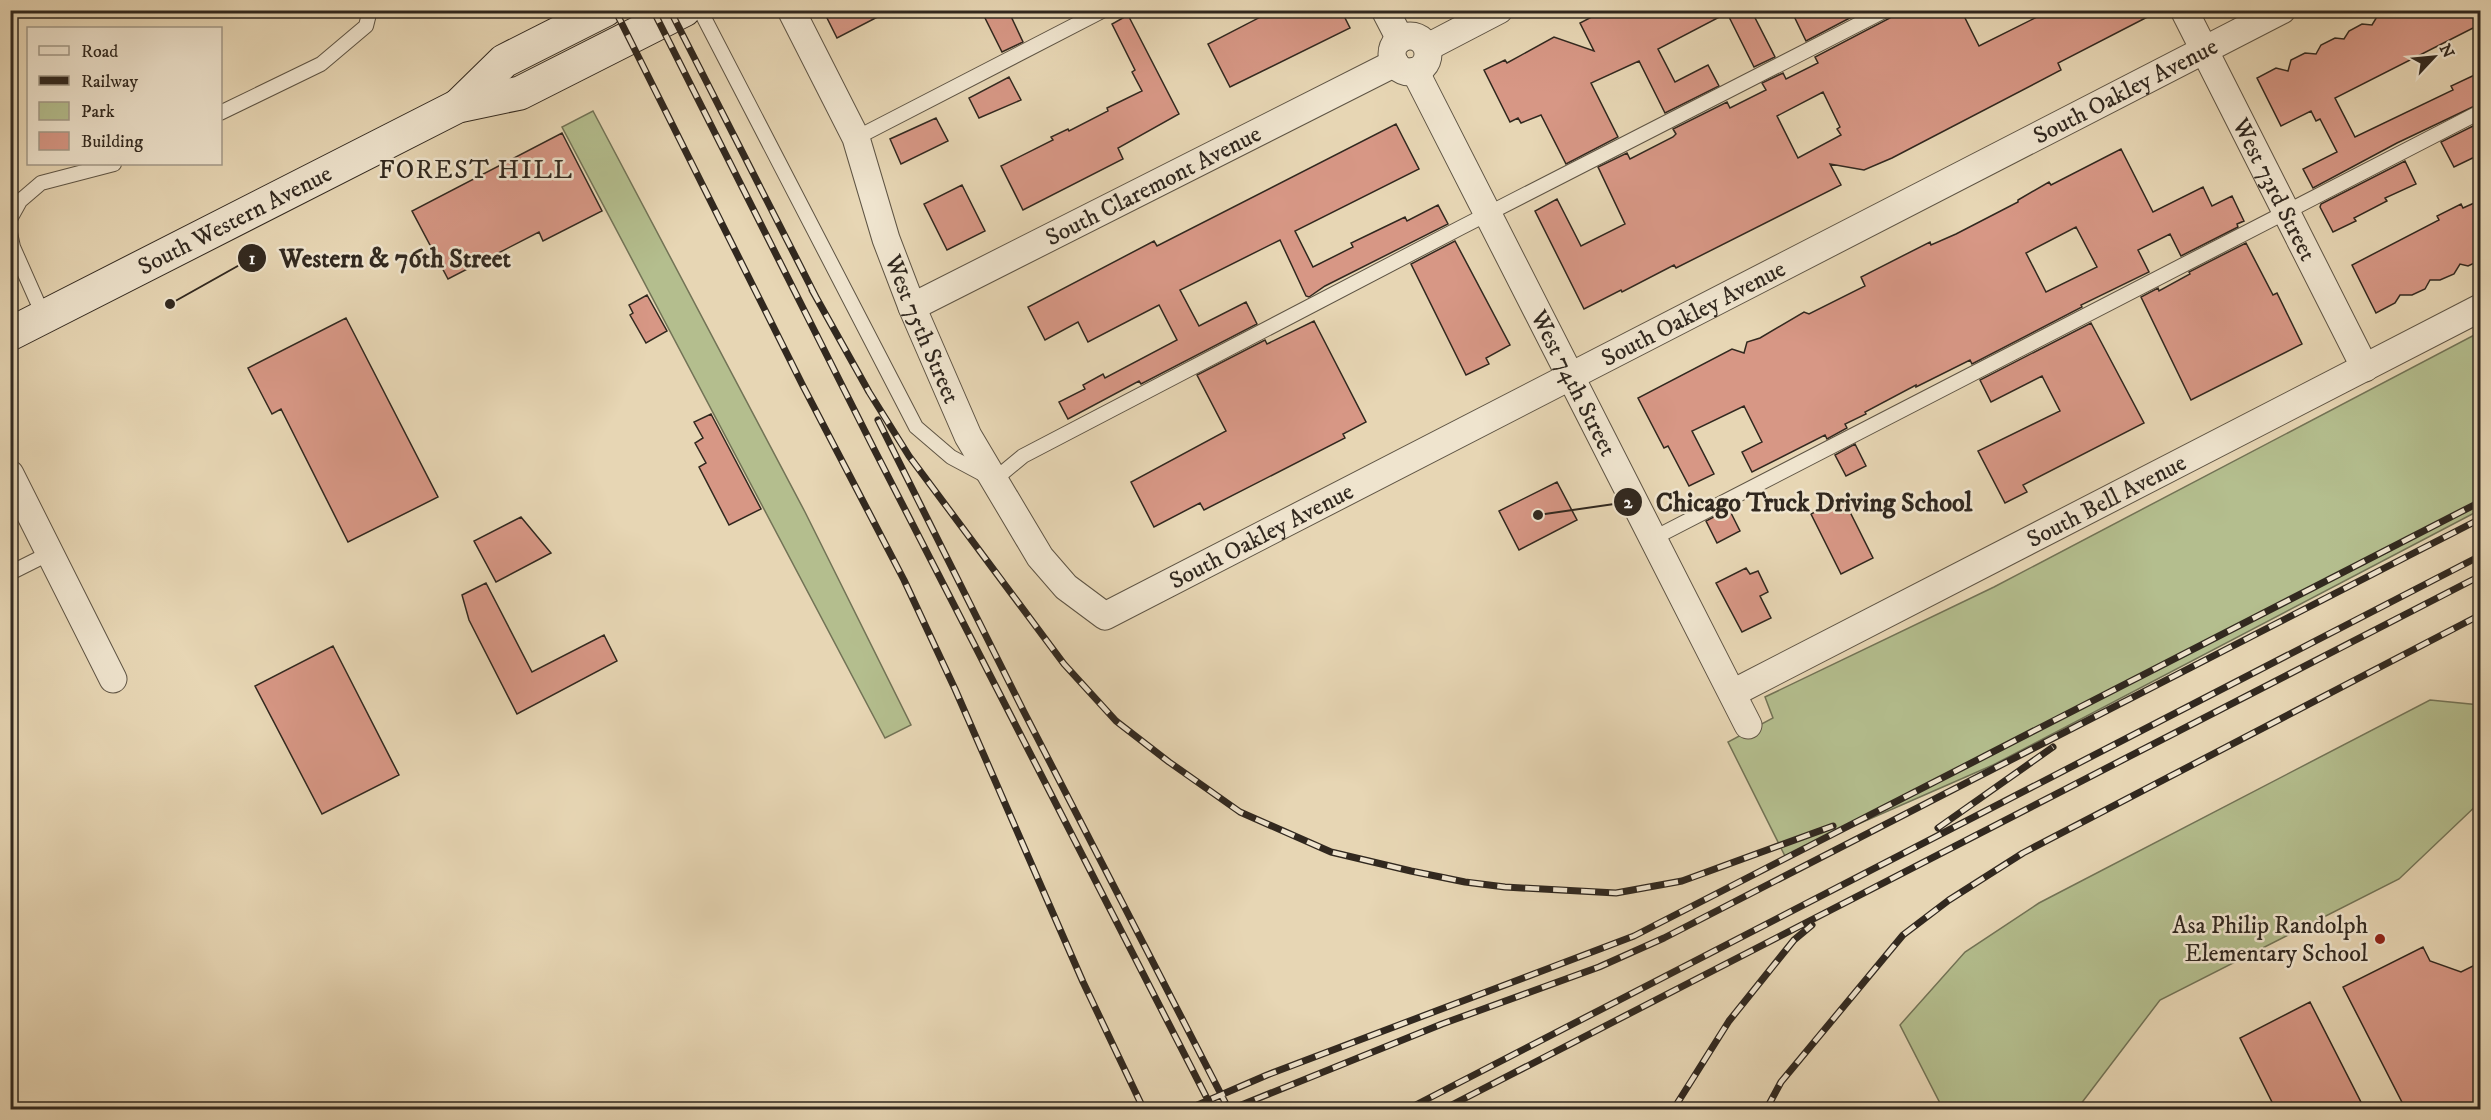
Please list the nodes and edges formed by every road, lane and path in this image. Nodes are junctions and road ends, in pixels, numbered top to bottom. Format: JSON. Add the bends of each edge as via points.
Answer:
{"nodes":[{"id":1,"x":370,"y":10,"type":"edge"},
{"id":2,"x":605,"y":10,"type":"edge"},
{"id":3,"x":684,"y":10,"type":"edge"},
{"id":4,"x":700,"y":10,"type":"edge"},
{"id":5,"x":791,"y":10,"type":"edge"},
{"id":6,"x":1104,"y":10,"type":"edge"},
{"id":7,"x":1385,"y":10,"type":"edge"},
{"id":8,"x":1499,"y":10,"type":"edge"},
{"id":9,"x":1886,"y":10,"type":"edge"},
{"id":10,"x":2184,"y":10,"type":"edge"},
{"id":11,"x":2282,"y":10,"type":"edge"},
{"id":12,"x":2204,"y":50,"type":"junction"},
{"id":13,"x":1403,"y":58,"type":"junction"},
{"id":14,"x":458,"y":106,"type":"junction"},
{"id":15,"x":222,"y":111,"type":"edge"},
{"id":16,"x":2481,"y":112,"type":"edge"},
{"id":17,"x":856,"y":138,"type":"junction"},
{"id":18,"x":110,"y":165,"type":"edge"},
{"id":19,"x":1488,"y":213,"type":"junction"},
{"id":20,"x":2287,"y":213,"type":"junction"},
{"id":21,"x":10,"y":219,"type":"edge"},
{"id":22,"x":10,"y":233,"type":"edge"},
{"id":23,"x":912,"y":308,"type":"junction"},
{"id":24,"x":2481,"y":308,"type":"edge"},
{"id":25,"x":44,"y":316,"type":"junction"},
{"id":26,"x":10,"y":334,"type":"edge"},
{"id":27,"x":2365,"y":368,"type":"junction"},
{"id":28,"x":1571,"y":377,"type":"junction"},
{"id":29,"x":10,"y":474,"type":"edge"},
{"id":30,"x":993,"y":480,"type":"junction"},
{"id":31,"x":1654,"y":538,"type":"junction"},
{"id":32,"x":50,"y":553,"type":"junction"},
{"id":33,"x":10,"y":573,"type":"edge"},
{"id":34,"x":1105,"y":616,"type":"joint"},
{"id":35,"x":113,"y":679,"type":"dead end"},
{"id":36,"x":1733,"y":693,"type":"junction"},
{"id":37,"x":1748,"y":725,"type":"dead end"}],
"edges":[{"from":1,"to":15,"type":"lane","via":[[366,26],[321,64]]},
{"from":2,"to":14,"type":"main road","name":"South Western Avenue","via":[[504,61]]},
{"from":3,"to":14,"type":"main road","name":"South Western Avenue","via":[[520,93]]},
{"from":4,"to":30,"type":"lane","via":[[916,427],[951,457]]},
{"from":5,"to":17,"type":"street","name":"West 75th Street"},
{"from":6,"to":17,"type":"lane"},
{"from":7,"to":13,"type":"street","name":"West 74th Street"},
{"from":8,"to":13,"type":"street","via":[[1428,47],[1428,60]]},
{"from":9,"to":19,"type":"lane"},
{"from":10,"to":12,"type":"street","name":"West 73rd Street"},
{"from":11,"to":12,"type":"street","name":"South Oakley Avenue"},
{"from":12,"to":20,"type":"street","name":"West 73rd Street"},
{"from":12,"to":28,"type":"street","name":"South Oakley Avenue"},
{"from":13,"to":19,"type":"street","name":"West 74th Street"},
{"from":13,"to":23,"type":"street","name":"South Claremont Avenue"},
{"from":14,"to":25,"type":"main road","name":"South Western Avenue"},
{"from":16,"to":20,"type":"lane"},
{"from":17,"to":23,"type":"street","name":"West 75th Street","via":[[886,239]]},
{"from":18,"to":21,"type":"lane","via":[[41,183],[20,201]]},
{"from":19,"to":28,"type":"street","name":"West 74th Street"},
{"from":19,"to":30,"type":"lane","via":[[1023,456]]},
{"from":20,"to":27,"type":"street","name":"West 73rd Street"},
{"from":20,"to":31,"type":"lane"},
{"from":22,"to":25,"type":"lane"},
{"from":23,"to":30,"type":"street","name":"West 75th Street","via":[[968,436]]},
{"from":24,"to":27,"type":"street","name":"South Bell Avenue"},
{"from":25,"to":26,"type":"main road","name":"South Western Avenue"},
{"from":27,"to":36,"type":"street","name":"South Bell Avenue"},
{"from":28,"to":31,"type":"street","name":"West 74th Street"},
{"from":28,"to":34,"type":"street","name":"South Oakley Avenue"},
{"from":29,"to":32,"type":"street"},
{"from":30,"to":34,"type":"street","name":"West 75th Street","via":[[1040,557],[1066,587]]},
{"from":31,"to":36,"type":"street","name":"West 74th Street"},
{"from":32,"to":33,"type":"lane"},
{"from":32,"to":35,"type":"street"},
{"from":36,"to":37,"type":"street","name":"West 74th Street"}]}
